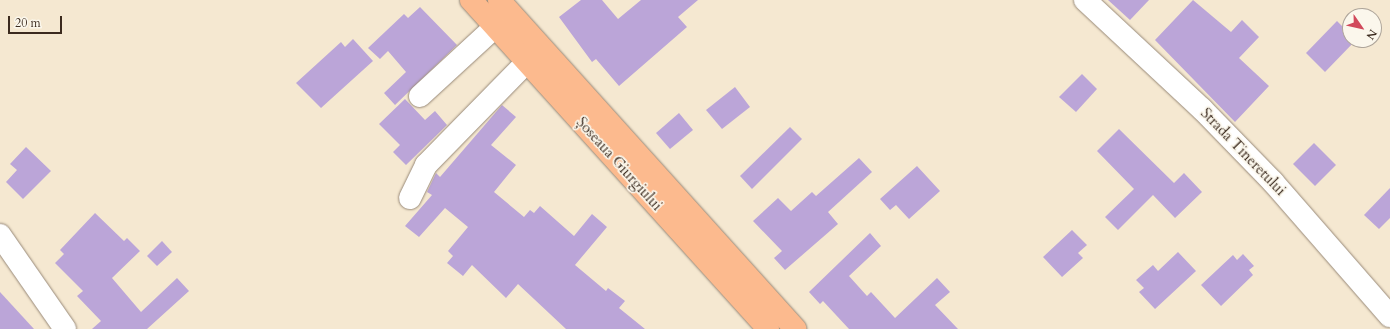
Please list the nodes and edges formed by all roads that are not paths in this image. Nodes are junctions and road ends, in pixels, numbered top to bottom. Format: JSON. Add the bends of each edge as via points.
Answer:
{"nodes":[{"id":1,"x":471,"y":0,"type":"edge"},
{"id":2,"x":499,"y":0,"type":"edge"},
{"id":3,"x":1085,"y":0,"type":"edge"},
{"id":4,"x":495,"y":27,"type":"junction"},
{"id":5,"x":527,"y":62,"type":"junction"},
{"id":6,"x":420,"y":96,"type":"dead end"},
{"id":7,"x":410,"y":198,"type":"dead end"},
{"id":8,"x":0,"y":235,"type":"edge"},
{"id":9,"x":1390,"y":316,"type":"edge"},
{"id":10,"x":65,"y":329,"type":"edge"},
{"id":11,"x":768,"y":329,"type":"edge"},
{"id":12,"x":795,"y":329,"type":"edge"}],
"edges":[{"from":1,"to":4,"type":"highway","name":"Șoseaua Giurgiului"},
{"from":2,"to":12,"type":"highway","name":"Șoseaua Giurgiului"},
{"from":3,"to":9,"type":"street","name":"Strada Tineretului","via":[[1202,109],[1273,182]]},
{"from":4,"to":5,"type":"highway","name":"Șoseaua Giurgiului"},
{"from":4,"to":6,"type":"street"},
{"from":5,"to":7,"type":"street","via":[[426,165]]},
{"from":5,"to":11,"type":"highway","name":"Șoseaua Giurgiului"},
{"from":8,"to":10,"type":"street"}]}
